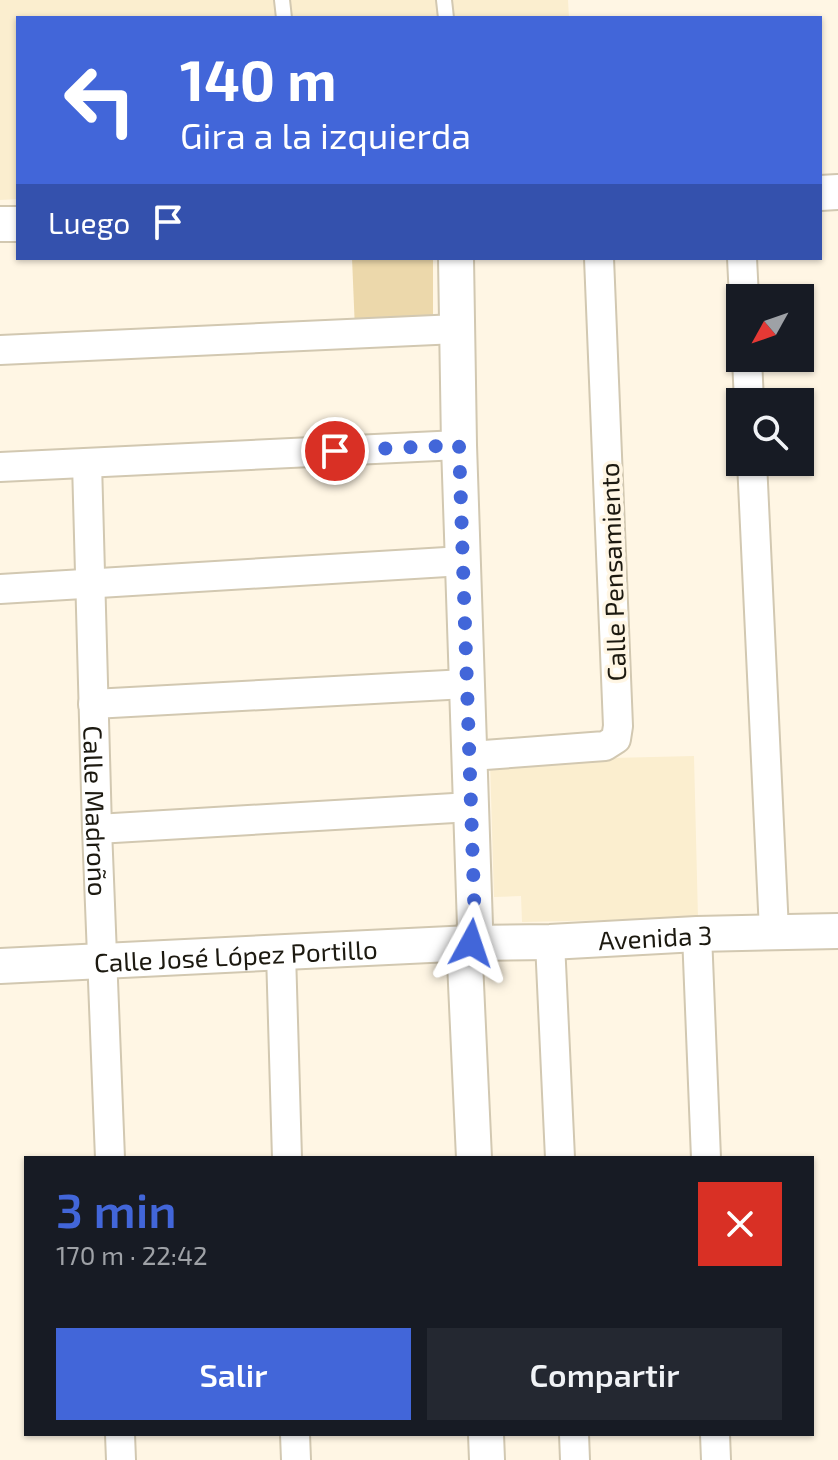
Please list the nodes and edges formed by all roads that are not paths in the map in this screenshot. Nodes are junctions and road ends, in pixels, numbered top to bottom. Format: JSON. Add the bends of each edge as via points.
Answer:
{"nodes":[{"id":1,"x":456,"y":260,"type":"edge"},
{"id":2,"x":599,"y":260,"type":"edge"},
{"id":3,"x":742,"y":260,"type":"edge"},
{"id":4,"x":743,"y":284,"type":"edge"},
{"id":5,"x":457,"y":329,"type":"junction"},
{"id":6,"x":0,"y":350,"type":"edge"},
{"id":7,"x":459,"y":445,"type":"junction"},
{"id":8,"x":87,"y":463,"type":"junction"},
{"id":9,"x":0,"y":467,"type":"edge"},
{"id":10,"x":753,"y":476,"type":"edge"},
{"id":11,"x":463,"y":561,"type":"junction"},
{"id":12,"x":92,"y":583,"type":"junction"},
{"id":13,"x":0,"y":589,"type":"edge"},
{"id":14,"x":466,"y":684,"type":"junction"},
{"id":15,"x":93,"y":704,"type":"junction"},
{"id":16,"x":471,"y":756,"type":"junction"},
{"id":17,"x":471,"y":807,"type":"junction"},
{"id":18,"x":97,"y":829,"type":"junction"},
{"id":19,"x":774,"y":931,"type":"junction"},
{"id":20,"x":838,"y":931,"type":"edge"},
{"id":21,"x":697,"y":934,"type":"junction"},
{"id":22,"x":550,"y":942,"type":"junction"},
{"id":23,"x":471,"y":943,"type":"junction"},
{"id":24,"x":281,"y":953,"type":"junction"},
{"id":25,"x":103,"y":963,"type":"junction"},
{"id":26,"x":0,"y":966,"type":"edge"},
{"id":27,"x":110,"y":1156,"type":"edge"},
{"id":28,"x":287,"y":1156,"type":"edge"},
{"id":29,"x":474,"y":1156,"type":"edge"},
{"id":30,"x":560,"y":1156,"type":"edge"},
{"id":31,"x":706,"y":1156,"type":"edge"},
{"id":32,"x":120,"y":1436,"type":"edge"},
{"id":33,"x":295,"y":1436,"type":"edge"},
{"id":34,"x":486,"y":1436,"type":"edge"},
{"id":35,"x":574,"y":1436,"type":"edge"},
{"id":36,"x":715,"y":1436,"type":"edge"},
{"id":37,"x":121,"y":1460,"type":"edge"},
{"id":38,"x":296,"y":1460,"type":"edge"},
{"id":39,"x":487,"y":1460,"type":"edge"},
{"id":40,"x":575,"y":1460,"type":"edge"},
{"id":41,"x":716,"y":1460,"type":"edge"}],
"edges":[{"from":1,"to":5,"type":"street"},
{"from":2,"to":16,"type":"street","name":"Calle Pensamiento","via":[[616,739],[605,746]]},
{"from":3,"to":4,"type":"street"},
{"from":5,"to":6,"type":"street"},
{"from":5,"to":7,"type":"street"},
{"from":7,"to":8,"type":"street"},
{"from":7,"to":11,"type":"street"},
{"from":8,"to":9,"type":"street"},
{"from":8,"to":12,"type":"street","name":"Calle Madroño"},
{"from":10,"to":19,"type":"street"},
{"from":11,"to":12,"type":"street"},
{"from":11,"to":14,"type":"street"},
{"from":12,"to":13,"type":"street"},
{"from":12,"to":15,"type":"street","name":"Calle Madroño"},
{"from":14,"to":15,"type":"street"},
{"from":14,"to":16,"type":"street"},
{"from":15,"to":18,"type":"street","name":"Calle Madroño"},
{"from":16,"to":17,"type":"street"},
{"from":17,"to":18,"type":"street"},
{"from":17,"to":23,"type":"street"},
{"from":18,"to":25,"type":"street","name":"Calle Madroño"},
{"from":19,"to":20,"type":"street","name":"Avenida 3"},
{"from":19,"to":21,"type":"street","name":"Avenida 3"},
{"from":21,"to":22,"type":"street","name":"Avenida 3"},
{"from":21,"to":31,"type":"street"},
{"from":22,"to":23,"type":"street","name":"Avenida 3"},
{"from":22,"to":30,"type":"street"},
{"from":23,"to":24,"type":"street","name":"Calle José López Portillo"},
{"from":23,"to":29,"type":"street","via":[[465,962]]},
{"from":24,"to":25,"type":"street","name":"Calle José López Portillo"},
{"from":24,"to":28,"type":"street"},
{"from":25,"to":26,"type":"street","name":"Calle José López Portillo"},
{"from":25,"to":27,"type":"street","name":"Calle Madroño"},
{"from":32,"to":37,"type":"street"},
{"from":33,"to":38,"type":"street"},
{"from":34,"to":39,"type":"street"},
{"from":35,"to":40,"type":"street"},
{"from":36,"to":41,"type":"street"}]}
